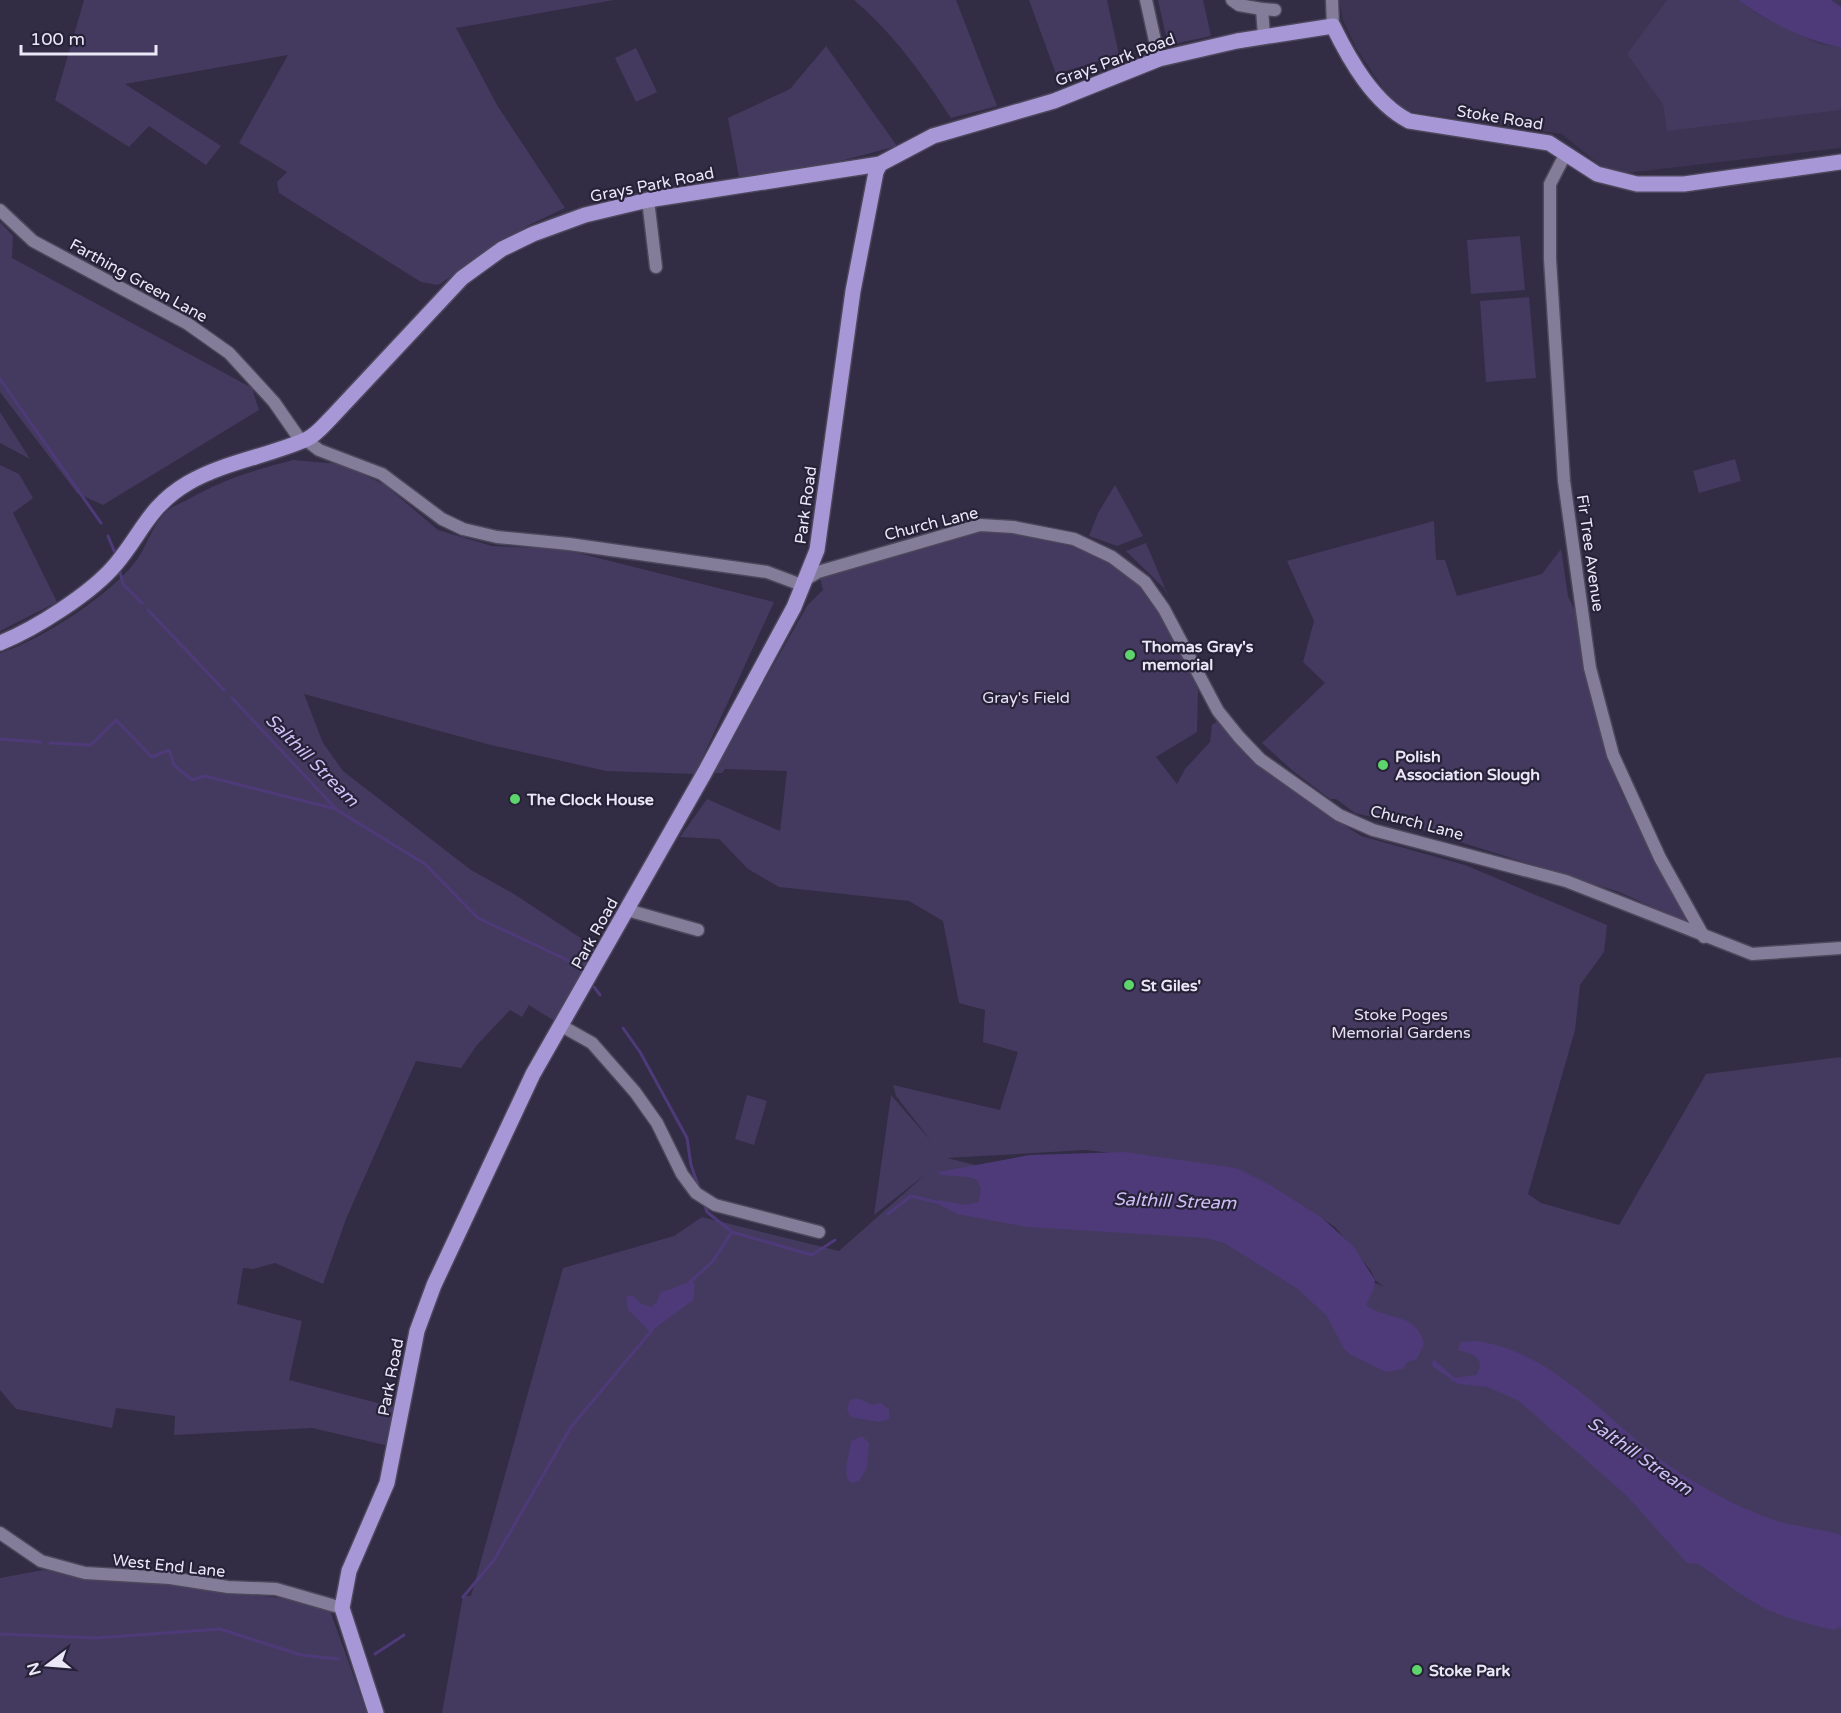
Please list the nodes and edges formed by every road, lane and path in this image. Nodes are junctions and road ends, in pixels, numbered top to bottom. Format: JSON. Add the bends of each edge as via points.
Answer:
{"nodes":[{"id":1,"x":1146,"y":0,"type":"edge"},
{"id":2,"x":1232,"y":0,"type":"edge"},
{"id":3,"x":1332,"y":0,"type":"edge"},
{"id":4,"x":1262,"y":9,"type":"junction"},
{"id":5,"x":1275,"y":9,"type":"dead end"},
{"id":6,"x":1333,"y":26,"type":"junction"},
{"id":7,"x":1264,"y":36,"type":"junction"},
{"id":8,"x":1160,"y":60,"type":"junction"},
{"id":9,"x":1566,"y":153,"type":"junction"},
{"id":10,"x":1841,"y":162,"type":"edge"},
{"id":11,"x":880,"y":164,"type":"junction"},
{"id":12,"x":648,"y":200,"type":"junction"},
{"id":13,"x":0,"y":210,"type":"edge"},
{"id":14,"x":656,"y":267,"type":"dead end"},
{"id":15,"x":305,"y":440,"type":"junction"},
{"id":16,"x":806,"y":580,"type":"junction"},
{"id":17,"x":0,"y":643,"type":"edge"},
{"id":18,"x":627,"y":910,"type":"junction"},
{"id":19,"x":698,"y":930,"type":"dead end"},
{"id":20,"x":1704,"y":937,"type":"junction"},
{"id":21,"x":1841,"y":948,"type":"edge"},
{"id":22,"x":560,"y":1025,"type":"junction"},
{"id":23,"x":819,"y":1232,"type":"dead end"},
{"id":24,"x":0,"y":1533,"type":"edge"},
{"id":25,"x":342,"y":1608,"type":"junction"},
{"id":26,"x":376,"y":1713,"type":"edge"}],
"edges":[{"from":1,"to":8,"type":"street"},
{"from":2,"to":4,"type":"street"},
{"from":3,"to":6,"type":"street"},
{"from":4,"to":5,"type":"street"},
{"from":4,"to":7,"type":"street"},
{"from":6,"to":7,"type":"main road","name":"Grays Park Road"},
{"from":6,"to":9,"type":"main road","name":"Stoke Road","via":[[1390,111],[1409,121],[1549,143]]},
{"from":7,"to":8,"type":"main road","name":"Grays Park Road"},
{"from":8,"to":11,"type":"main road","name":"Grays Park Road","via":[[1054,101],[933,136]]},
{"from":9,"to":10,"type":"main road","name":"Stoke Road","via":[[1597,174],[1637,184],[1684,184]]},
{"from":9,"to":20,"type":"street","name":"Fir Tree Avenue","via":[[1550,184],[1550,259],[1563,481],[1590,668],[1613,755],[1660,858]]},
{"from":11,"to":12,"type":"main road","name":"Grays Park Road"},
{"from":11,"to":16,"type":"main road","name":"Park Road","via":[[853,291],[817,550]]},
{"from":12,"to":14,"type":"street"},
{"from":12,"to":15,"type":"main road","name":"Grays Park Road","via":[[585,215],[502,249],[462,278],[332,418]]},
{"from":13,"to":15,"type":"street","name":"Farthing Green Lane","via":[[33,241],[188,324],[229,353]]},
{"from":15,"to":16,"type":"street","via":[[319,450],[382,474],[442,519],[463,529],[496,537],[767,572],[799,584]]},
{"from":15,"to":17,"type":"main road","name":"Grays Park Road","via":[[189,482],[145,520],[108,572],[55,614]]},
{"from":16,"to":18,"type":"main road","name":"Park Road"},
{"from":16,"to":20,"type":"street","name":"Church Lane","via":[[818,572],[980,525],[1074,539],[1112,557],[1145,582],[1164,609],[1218,711],[1239,737],[1260,759],[1339,815],[1373,830],[1566,881]]},
{"from":18,"to":19,"type":"street"},
{"from":18,"to":22,"type":"main road","name":"Park Road"},
{"from":20,"to":21,"type":"street","name":"Church Lane","via":[[1752,954]]},
{"from":22,"to":23,"type":"street","via":[[592,1044],[635,1092],[696,1193],[715,1205]]},
{"from":22,"to":25,"type":"main road","name":"Park Road","via":[[430,1294],[417,1331],[387,1484],[349,1570]]},
{"from":24,"to":25,"type":"street","name":"West End Lane","via":[[41,1561],[85,1573],[276,1589]]},
{"from":25,"to":26,"type":"main road","name":"Park Road"}]}
